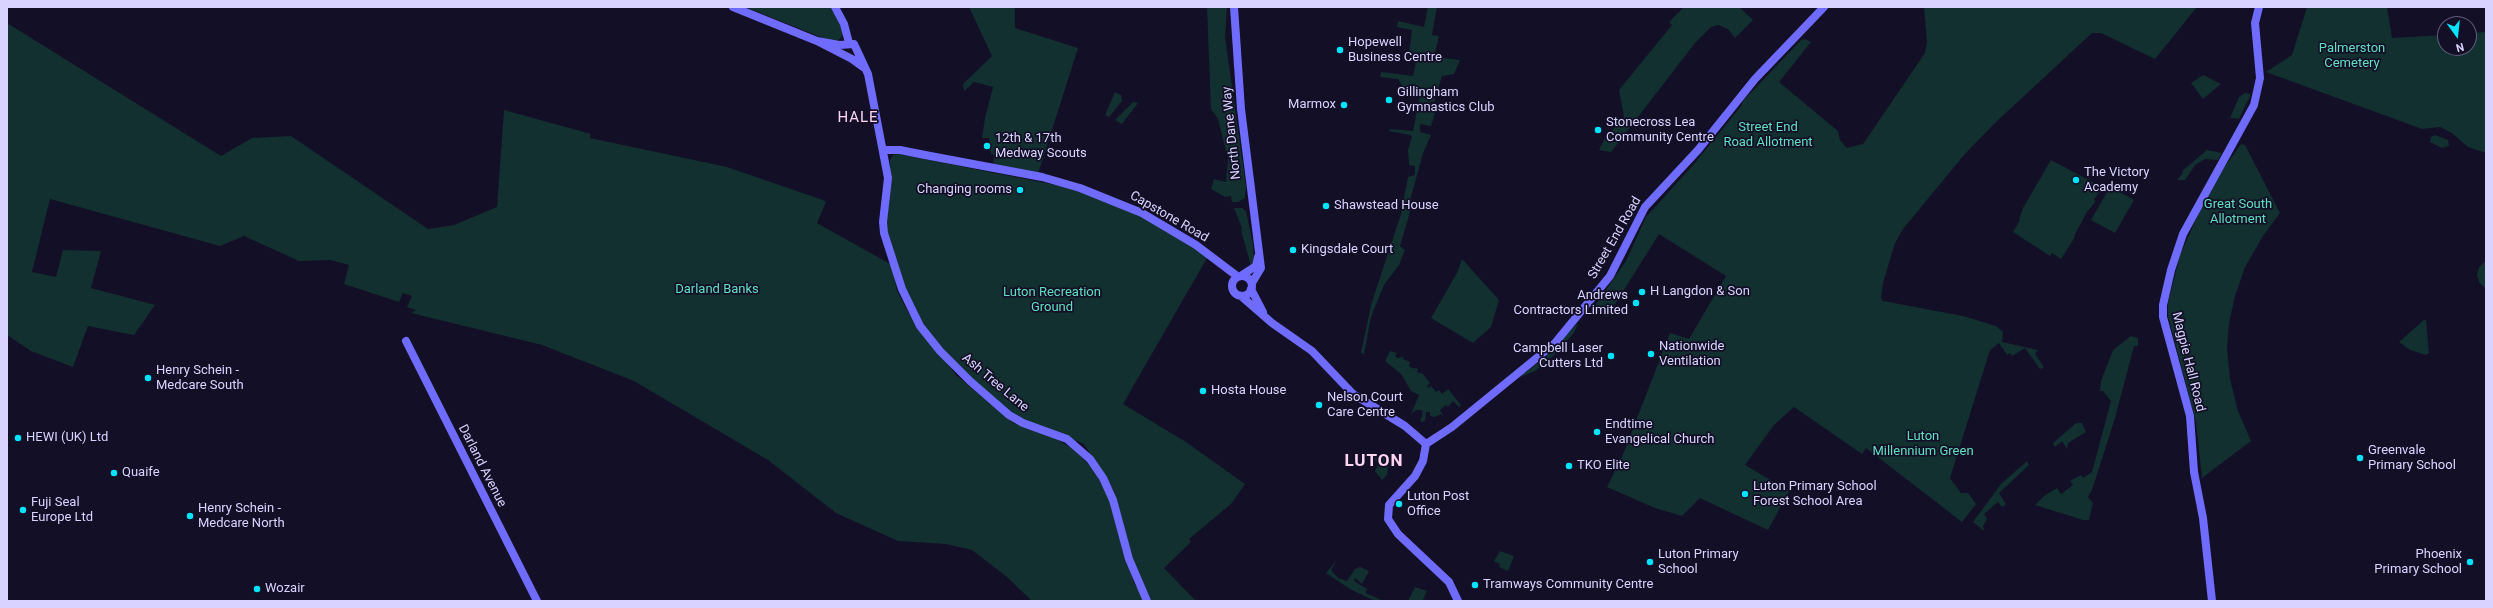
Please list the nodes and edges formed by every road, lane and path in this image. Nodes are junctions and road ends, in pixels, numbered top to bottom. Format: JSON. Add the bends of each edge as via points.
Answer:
{"nodes":[{"id":1,"x":733,"y":7,"type":"edge"},
{"id":2,"x":836,"y":7,"type":"edge"},
{"id":3,"x":1234,"y":7,"type":"edge"},
{"id":4,"x":1824,"y":7,"type":"edge"},
{"id":5,"x":2259,"y":7,"type":"edge"},
{"id":6,"x":817,"y":42,"type":"junction"},
{"id":7,"x":847,"y":44,"type":"junction"},
{"id":8,"x":857,"y":52,"type":"junction"},
{"id":9,"x":848,"y":57,"type":"junction"},
{"id":10,"x":866,"y":70,"type":"junction"},
{"id":11,"x":884,"y":150,"type":"junction"},
{"id":12,"x":1259,"y":256,"type":"junction"},
{"id":13,"x":1217,"y":260,"type":"junction"},
{"id":14,"x":1240,"y":276,"type":"junction"},
{"id":15,"x":1231,"y":285,"type":"junction"},
{"id":16,"x":1252,"y":286,"type":"junction"},
{"id":17,"x":1241,"y":296,"type":"junction"},
{"id":18,"x":1264,"y":315,"type":"junction"},
{"id":19,"x":406,"y":341,"type":"dead end"},
{"id":20,"x":1426,"y":444,"type":"junction"},
{"id":21,"x":537,"y":601,"type":"edge"},
{"id":22,"x":1147,"y":601,"type":"edge"},
{"id":23,"x":1458,"y":601,"type":"edge"},
{"id":24,"x":2212,"y":601,"type":"edge"}],
"edges":[{"from":1,"to":6,"type":"street"},
{"from":2,"to":7,"type":"street","via":[[844,24]]},
{"from":3,"to":12,"type":"street","name":"North Dane Way","via":[[1241,109]]},
{"from":4,"to":20,"type":"street","name":"Street End Road","via":[[1755,79],[1698,150],[1645,207],[1610,276],[1555,343],[1452,428]]},
{"from":5,"to":24,"type":"street","name":"Magpie Hall Road","via":[[2255,23],[2260,78],[2254,105],[2183,234],[2162,305],[2163,318],[2190,416]]},
{"from":6,"to":7,"type":"street"},
{"from":6,"to":9,"type":"street"},
{"from":7,"to":8,"type":"street","via":[[856,45]]},
{"from":7,"to":9,"type":"street","via":[[842,50]]},
{"from":8,"to":9,"type":"street"},
{"from":8,"to":10,"type":"street"},
{"from":9,"to":10,"type":"street"},
{"from":10,"to":11,"type":"street"},
{"from":11,"to":13,"type":"street","name":"Capstone Road","via":[[900,150],[1042,177],[1080,188],[1142,213]]},
{"from":11,"to":22,"type":"street","name":"Ash Tree Lane","via":[[888,178],[884,233],[902,289],[920,326],[940,351],[970,381],[1009,414],[1023,423],[1067,439],[1090,460],[1112,496],[1130,562]]},
{"from":12,"to":14,"type":"street","via":[[1256,266]]},
{"from":12,"to":16,"type":"street","name":"North Dane Way","via":[[1261,268]]},
{"from":13,"to":14,"type":"street","name":"Capstone Road"},
{"from":13,"to":15,"type":"street","name":"Capstone Road"},
{"from":14,"to":15,"type":"street"},
{"from":14,"to":16,"type":"street","via":[[1247,277]]},
{"from":15,"to":17,"type":"street","via":[[1234,293]]},
{"from":16,"to":17,"type":"street","via":[[1247,294]]},
{"from":16,"to":18,"type":"street"},
{"from":17,"to":18,"type":"street"},
{"from":18,"to":20,"type":"street","via":[[1312,351],[1353,394],[1405,426]]},
{"from":19,"to":21,"type":"street","name":"Darland Avenue"},
{"from":20,"to":23,"type":"street","via":[[1424,462],[1390,505],[1388,519],[1398,534],[1449,582]]}]}
